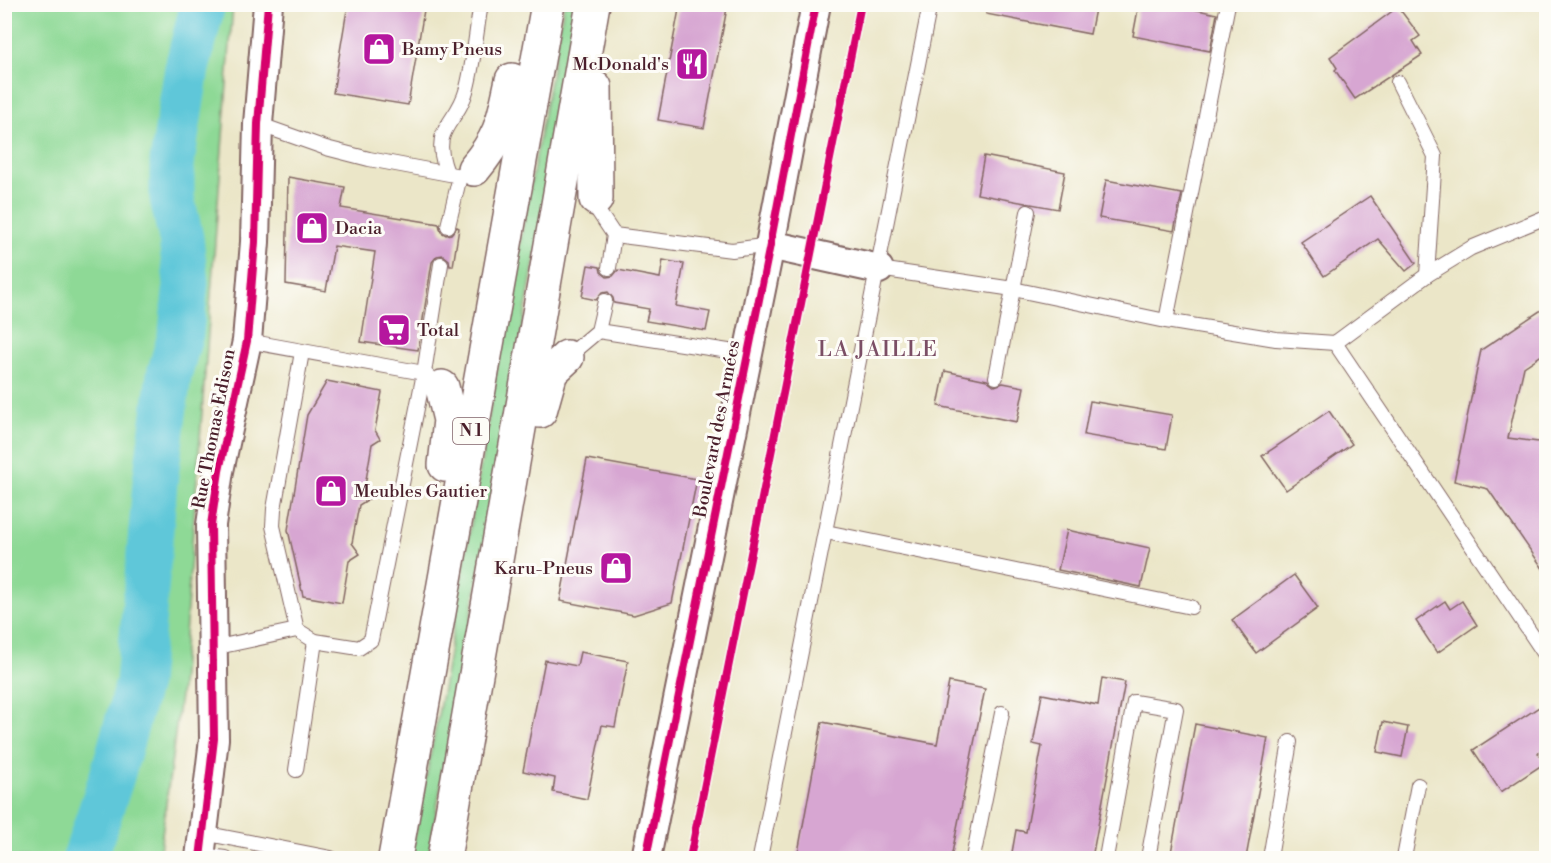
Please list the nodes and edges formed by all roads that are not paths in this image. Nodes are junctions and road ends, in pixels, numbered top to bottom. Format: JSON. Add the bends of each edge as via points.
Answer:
{"nodes":[{"id":1,"x":268,"y":4,"type":"edge"},
{"id":2,"x":481,"y":4,"type":"edge"},
{"id":3,"x":526,"y":4,"type":"edge"},
{"id":4,"x":548,"y":4,"type":"edge"},
{"id":5,"x":595,"y":4,"type":"edge"},
{"id":6,"x":816,"y":4,"type":"edge"},
{"id":7,"x":930,"y":4,"type":"edge"},
{"id":8,"x":1228,"y":4,"type":"edge"},
{"id":9,"x":1398,"y":82,"type":"dead end"},
{"id":10,"x":258,"y":124,"type":"junction"},
{"id":11,"x":460,"y":173,"type":"junction"},
{"id":12,"x":596,"y":199,"type":"joint"},
{"id":13,"x":1029,"y":212,"type":"dead end"},
{"id":14,"x":1546,"y":217,"type":"edge"},
{"id":15,"x":448,"y":226,"type":"dead end"},
{"id":16,"x":614,"y":235,"type":"junction"},
{"id":17,"x":770,"y":245,"type":"junction"},
{"id":18,"x":441,"y":264,"type":"dead end"},
{"id":19,"x":609,"y":268,"type":"dead end"},
{"id":20,"x":879,"y":269,"type":"junction"},
{"id":21,"x":1427,"y":275,"type":"junction"},
{"id":22,"x":1013,"y":289,"type":"junction"},
{"id":23,"x":605,"y":301,"type":"dead end"},
{"id":24,"x":1166,"y":321,"type":"junction"},
{"id":25,"x":598,"y":330,"type":"junction"},
{"id":26,"x":247,"y":341,"type":"junction"},
{"id":27,"x":1335,"y":343,"type":"junction"},
{"id":28,"x":302,"y":352,"type":"junction"},
{"id":29,"x":748,"y":354,"type":"junction"},
{"id":30,"x":567,"y":357,"type":"joint"},
{"id":31,"x":996,"y":377,"type":"dead end"},
{"id":32,"x":433,"y":380,"type":"junction"},
{"id":33,"x":826,"y":532,"type":"junction"},
{"id":34,"x":1191,"y":607,"type":"dead end"},
{"id":35,"x":297,"y":630,"type":"junction"},
{"id":36,"x":315,"y":641,"type":"junction"},
{"id":37,"x":213,"y":648,"type":"junction"},
{"id":38,"x":1546,"y":656,"type":"edge"},
{"id":39,"x":425,"y":693,"type":"junction"},
{"id":40,"x":473,"y":693,"type":"junction"},
{"id":41,"x":1002,"y":713,"type":"dead end"},
{"id":42,"x":1290,"y":742,"type":"dead end"},
{"id":43,"x":296,"y":770,"type":"dead end"},
{"id":44,"x":1418,"y":785,"type":"dead end"},
{"id":45,"x":407,"y":787,"type":"junction"},
{"id":46,"x":207,"y":851,"type":"edge"},
{"id":47,"x":331,"y":858,"type":"edge"},
{"id":48,"x":389,"y":858,"type":"edge"},
{"id":49,"x":395,"y":858,"type":"edge"},
{"id":50,"x":444,"y":858,"type":"edge"},
{"id":51,"x":646,"y":858,"type":"edge"},
{"id":52,"x":760,"y":858,"type":"edge"},
{"id":53,"x":973,"y":858,"type":"edge"},
{"id":54,"x":1106,"y":858,"type":"edge"},
{"id":55,"x":1148,"y":858,"type":"edge"},
{"id":56,"x":1270,"y":858,"type":"edge"},
{"id":57,"x":1404,"y":858,"type":"edge"}],
"edges":[{"from":1,"to":10,"type":"street","name":"Rue Thomas Edison"},
{"from":2,"to":11,"type":"lane","via":[[467,88],[442,134],[440,150]]},
{"from":3,"to":11,"type":"highway","via":[[502,125],[490,149]]},
{"from":4,"to":39,"type":"highway","number":"N 1"},
{"from":5,"to":12,"type":"highway"},
{"from":5,"to":40,"type":"highway"},
{"from":6,"to":17,"type":"street","name":"Boulevard des Armées"},
{"from":7,"to":20,"type":"lane"},
{"from":8,"to":24,"type":"lane"},
{"from":9,"to":21,"type":"lane","via":[[1435,156]]},
{"from":10,"to":11,"type":"lane","via":[[369,159]]},
{"from":10,"to":26,"type":"street","name":"Rue Thomas Edison"},
{"from":11,"to":15,"type":"lane"},
{"from":12,"to":16,"type":"lane","via":[[598,211]]},
{"from":13,"to":22,"type":"lane"},
{"from":14,"to":21,"type":"lane","via":[[1471,248]]},
{"from":16,"to":17,"type":"lane","via":[[732,250]]},
{"from":16,"to":19,"type":"lane"},
{"from":17,"to":20,"type":"street"},
{"from":17,"to":29,"type":"street","name":"Boulevard des Armées"},
{"from":18,"to":32,"type":"lane"},
{"from":20,"to":22,"type":"lane"},
{"from":20,"to":33,"type":"lane"},
{"from":21,"to":27,"type":"lane"},
{"from":22,"to":24,"type":"lane"},
{"from":22,"to":31,"type":"lane"},
{"from":23,"to":25,"type":"lane"},
{"from":24,"to":27,"type":"lane","via":[[1276,339]]},
{"from":25,"to":29,"type":"lane"},
{"from":25,"to":30,"type":"lane"},
{"from":26,"to":28,"type":"lane"},
{"from":26,"to":37,"type":"street","name":"Rue Thomas Edison","via":[[211,525]]},
{"from":27,"to":38,"type":"lane"},
{"from":28,"to":32,"type":"lane"},
{"from":28,"to":35,"type":"lane","via":[[273,526]]},
{"from":29,"to":51,"type":"street","name":"Boulevard des Armées"},
{"from":30,"to":40,"type":"highway","via":[[551,372],[547,382]]},
{"from":32,"to":36,"type":"lane","via":[[371,640],[359,648]]},
{"from":32,"to":39,"type":"highway","via":[[450,420]]},
{"from":33,"to":34,"type":"lane"},
{"from":33,"to":52,"type":"lane"},
{"from":35,"to":36,"type":"lane"},
{"from":35,"to":37,"type":"lane"},
{"from":36,"to":43,"type":"lane"},
{"from":37,"to":46,"type":"street","name":"Rue Thomas Edison","via":[[214,739]]},
{"from":39,"to":45,"type":"highway","number":"N 1"},
{"from":40,"to":50,"type":"highway"},
{"from":41,"to":53,"type":"lane"},
{"from":42,"to":56,"type":"lane"},
{"from":44,"to":57,"type":"lane"},
{"from":45,"to":48,"type":"highway"},
{"from":45,"to":49,"type":"highway","number":"N 1"},
{"from":46,"to":47,"type":"lane"},
{"from":54,"to":55,"type":"lane","via":[[1134,702],[1176,709]]}]}
